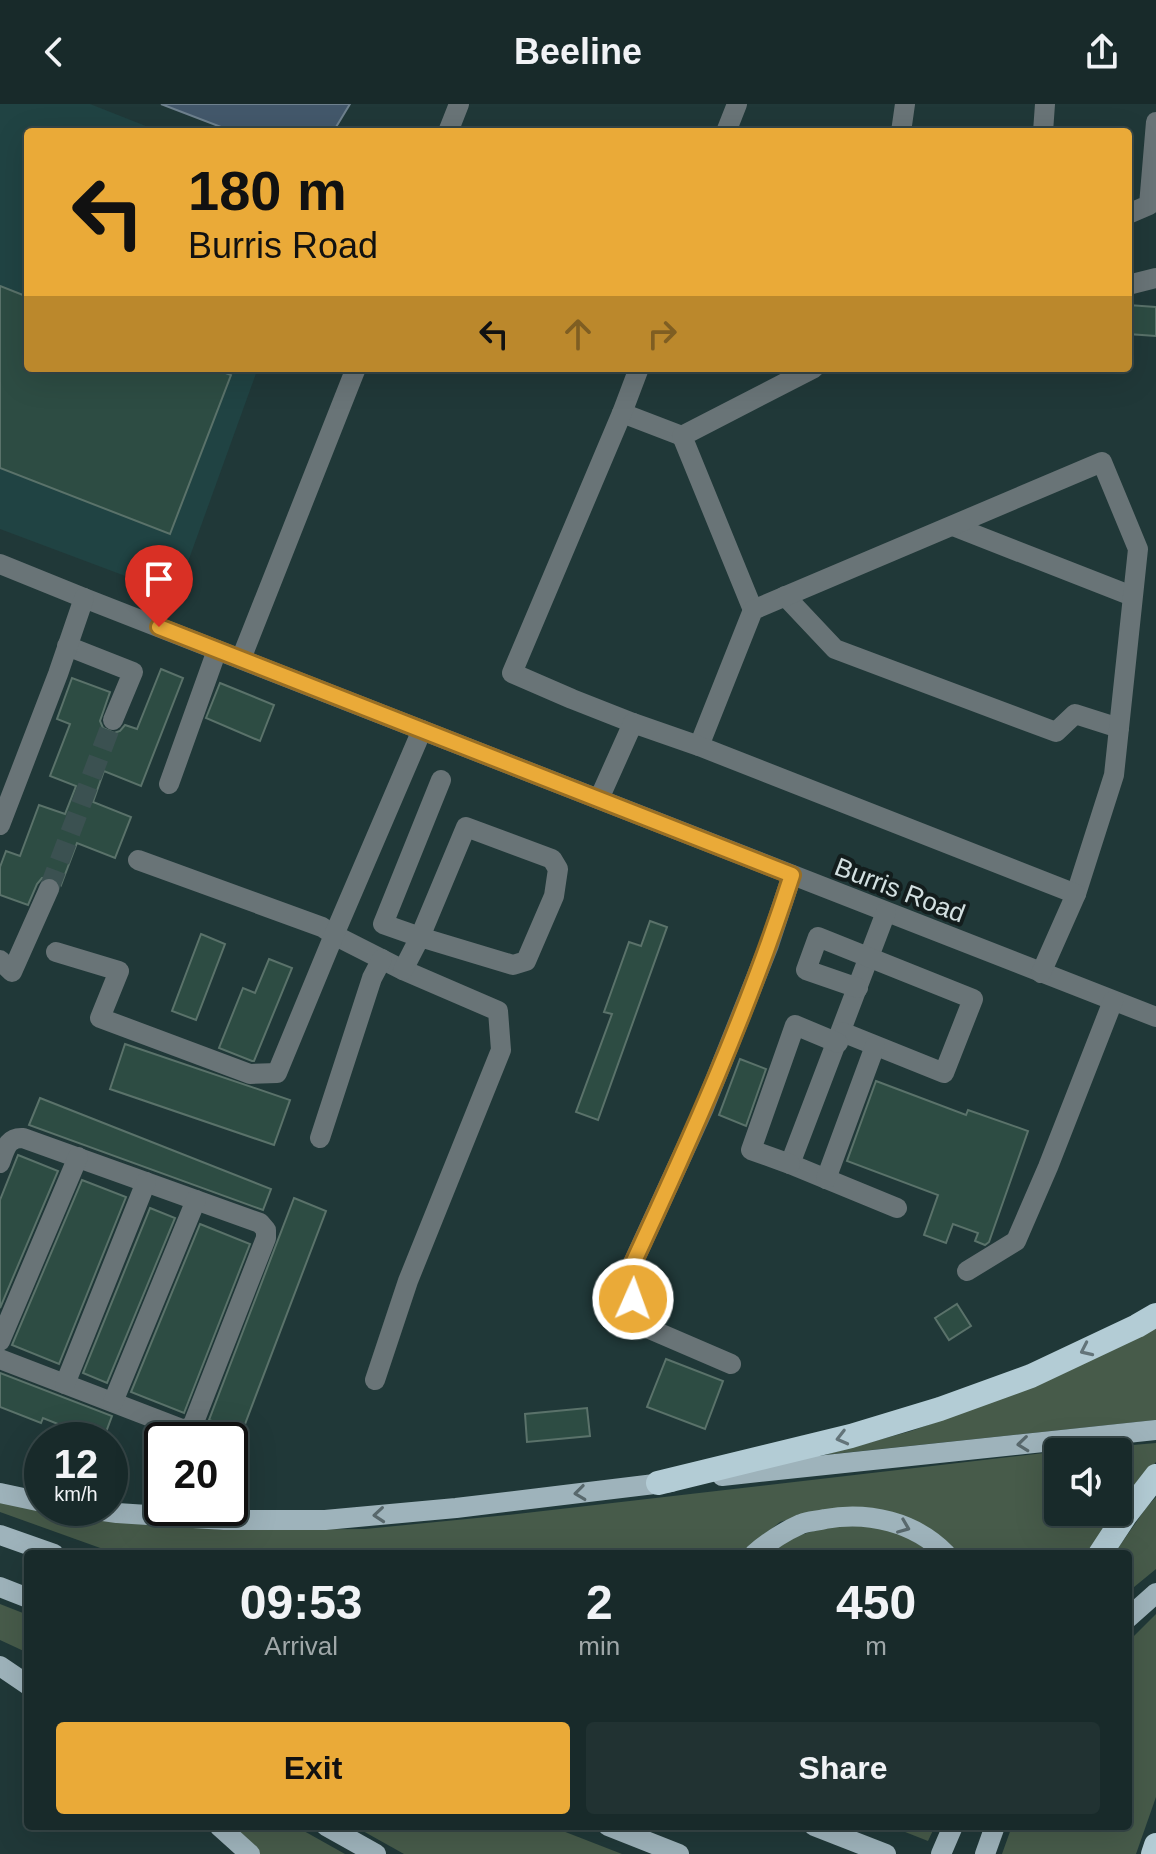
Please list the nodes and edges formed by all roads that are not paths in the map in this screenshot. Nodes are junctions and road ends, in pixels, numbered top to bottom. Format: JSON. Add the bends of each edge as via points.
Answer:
{"nodes":[{"id":1,"x":459,"y":104,"type":"edge"},
{"id":2,"x":737,"y":104,"type":"edge"},
{"id":3,"x":905,"y":104,"type":"edge"},
{"id":4,"x":1045,"y":104,"type":"edge"},
{"id":5,"x":1156,"y":122,"type":"edge"},
{"id":6,"x":450,"y":128,"type":"edge"},
{"id":7,"x":728,"y":128,"type":"edge"},
{"id":8,"x":902,"y":128,"type":"edge"},
{"id":9,"x":1043,"y":128,"type":"edge"},
{"id":10,"x":1132,"y":212,"type":"edge"},
{"id":11,"x":1156,"y":278,"type":"edge"},
{"id":12,"x":1132,"y":284,"type":"edge"},
{"id":13,"x":354,"y":372,"type":"edge"},
{"id":14,"x":637,"y":372,"type":"edge"},
{"id":15,"x":806,"y":372,"type":"edge"},
{"id":16,"x":622,"y":413,"type":"junction"},
{"id":17,"x":682,"y":436,"type":"junction"},
{"id":18,"x":953,"y":526,"type":"junction"},
{"id":19,"x":2,"y":570,"type":"edge"},
{"id":20,"x":785,"y":596,"type":"junction"},
{"id":21,"x":1132,"y":596,"type":"junction"},
{"id":22,"x":84,"y":598,"type":"junction"},
{"id":23,"x":753,"y":610,"type":"junction"},
{"id":24,"x":67,"y":646,"type":"junction"},
{"id":25,"x":217,"y":650,"type":"junction"},
{"id":26,"x":241,"y":659,"type":"junction"},
{"id":27,"x":113,"y":720,"type":"tunnel mouth"},
{"id":28,"x":633,"y":723,"type":"junction"},
{"id":29,"x":1119,"y":728,"type":"junction"},
{"id":30,"x":422,"y":730,"type":"junction"},
{"id":31,"x":699,"y":746,"type":"junction"},
{"id":32,"x":441,"y":780,"type":"dead end"},
{"id":33,"x":169,"y":784,"type":"dead end"},
{"id":34,"x":599,"y":799,"type":"junction"},
{"id":35,"x":0,"y":825,"type":"edge"},
{"id":36,"x":138,"y":860,"type":"dead end"},
{"id":37,"x":792,"y":875,"type":"junction"},
{"id":38,"x":49,"y":889,"type":"tunnel mouth"},
{"id":39,"x":1076,"y":894,"type":"junction"},
{"id":40,"x":886,"y":912,"type":"junction"},
{"id":41,"x":334,"y":935,"type":"junction"},
{"id":42,"x":420,"y":937,"type":"junction"},
{"id":43,"x":56,"y":952,"type":"dead end"},
{"id":44,"x":870,"y":957,"type":"junction"},
{"id":45,"x":382,"y":959,"type":"junction"},
{"id":46,"x":0,"y":960,"type":"edge"},
{"id":47,"x":403,"y":970,"type":"junction"},
{"id":48,"x":1041,"y":973,"type":"junction"},
{"id":49,"x":858,"y":988,"type":"junction"},
{"id":50,"x":1113,"y":1001,"type":"junction"},
{"id":51,"x":1156,"y":1017,"type":"edge"},
{"id":52,"x":840,"y":1038,"type":"junction"},
{"id":53,"x":875,"y":1046,"type":"junction"},
{"id":54,"x":320,"y":1138,"type":"dead end"},
{"id":55,"x":78,"y":1157,"type":"junction"},
{"id":56,"x":0,"y":1163,"type":"edge"},
{"id":57,"x":790,"y":1164,"type":"junction"},
{"id":58,"x":826,"y":1179,"type":"junction"},
{"id":59,"x":146,"y":1182,"type":"junction"},
{"id":60,"x":196,"y":1200,"type":"junction"},
{"id":61,"x":897,"y":1208,"type":"dead end"},
{"id":62,"x":967,"y":1271,"type":"dead end"},
{"id":63,"x":1156,"y":1315,"type":"edge"},
{"id":64,"x":0,"y":1341,"type":"edge"},
{"id":65,"x":0,"y":1359,"type":"edge"},
{"id":66,"x":731,"y":1364,"type":"dead end"},
{"id":67,"x":375,"y":1380,"type":"dead end"},
{"id":68,"x":65,"y":1384,"type":"junction"},
{"id":69,"x":113,"y":1402,"type":"junction"},
{"id":70,"x":1156,"y":1430,"type":"edge"},
{"id":71,"x":1156,"y":1476,"type":"edge"},
{"id":72,"x":658,"y":1483,"type":"junction"},
{"id":73,"x":0,"y":1493,"type":"edge"},
{"id":74,"x":24,"y":1498,"type":"edge"},
{"id":75,"x":128,"y":1514,"type":"edge"},
{"id":76,"x":0,"y":1535,"type":"edge"},
{"id":77,"x":43,"y":1550,"type":"edge"},
{"id":78,"x":759,"y":1550,"type":"edge"},
{"id":79,"x":943,"y":1550,"type":"edge"},
{"id":80,"x":1103,"y":1550,"type":"edge"},
{"id":81,"x":0,"y":1587,"type":"edge"},
{"id":82,"x":1156,"y":1593,"type":"edge"},
{"id":83,"x":24,"y":1596,"type":"edge"},
{"id":84,"x":1132,"y":1614,"type":"edge"},
{"id":85,"x":0,"y":1654,"type":"edge"},
{"id":86,"x":0,"y":1666,"type":"edge"},
{"id":87,"x":24,"y":1666,"type":"edge"},
{"id":88,"x":24,"y":1682,"type":"edge"},
{"id":89,"x":223,"y":1830,"type":"edge"},
{"id":90,"x":333,"y":1830,"type":"edge"},
{"id":91,"x":618,"y":1830,"type":"edge"},
{"id":92,"x":824,"y":1830,"type":"edge"},
{"id":93,"x":845,"y":1830,"type":"edge"},
{"id":94,"x":951,"y":1830,"type":"edge"},
{"id":95,"x":993,"y":1830,"type":"edge"},
{"id":96,"x":1156,"y":1845,"type":"edge"},
{"id":97,"x":879,"y":1851,"type":"edge"},
{"id":98,"x":250,"y":1854,"type":"edge"},
{"id":99,"x":376,"y":1854,"type":"edge"},
{"id":100,"x":679,"y":1854,"type":"edge"},
{"id":101,"x":941,"y":1854,"type":"edge"},
{"id":102,"x":985,"y":1854,"type":"edge"},
{"id":103,"x":1153,"y":1854,"type":"edge"}],
"edges":[{"from":1,"to":6,"type":"street"},
{"from":2,"to":7,"type":"street"},
{"from":3,"to":8,"type":"street"},
{"from":4,"to":9,"type":"street"},
{"from":5,"to":10,"type":"street","via":[[1149,205]]},
{"from":11,"to":12,"type":"street"},
{"from":13,"to":26,"type":"street"},
{"from":14,"to":16,"type":"street"},
{"from":15,"to":17,"type":"street"},
{"from":16,"to":17,"type":"street"},
{"from":16,"to":28,"type":"street","via":[[512,673]]},
{"from":17,"to":23,"type":"street"},
{"from":18,"to":20,"type":"street"},
{"from":18,"to":21,"type":"street"},
{"from":18,"to":21,"type":"street","via":[[1102,462],[1138,549]]},
{"from":19,"to":22,"type":"street","name":"Burris Road"},
{"from":20,"to":23,"type":"street"},
{"from":20,"to":29,"type":"street","via":[[835,649],[1056,732],[1075,714]]},
{"from":21,"to":29,"type":"street"},
{"from":22,"to":24,"type":"street"},
{"from":22,"to":25,"type":"street","name":"Burris Road"},
{"from":23,"to":31,"type":"street"},
{"from":24,"to":27,"type":"street","via":[[133,672]]},
{"from":24,"to":35,"type":"street"},
{"from":25,"to":26,"type":"street","name":"Burris Road"},
{"from":25,"to":33,"type":"street"},
{"from":26,"to":30,"type":"street","name":"Burris Road"},
{"from":28,"to":31,"type":"street"},
{"from":28,"to":34,"type":"street"},
{"from":29,"to":39,"type":"street","via":[[1114,775]]},
{"from":30,"to":34,"type":"street","name":"Burris Road"},
{"from":30,"to":41,"type":"street"},
{"from":31,"to":39,"type":"street"},
{"from":32,"to":42,"type":"street","via":[[383,924]]},
{"from":34,"to":37,"type":"street","name":"Burris Road"},
{"from":36,"to":41,"type":"street"},
{"from":37,"to":40,"type":"street","name":"Burris Road"},
{"from":37,"to":66,"type":"street","via":[[704,1108],[628,1274],[638,1324]]},
{"from":38,"to":46,"type":"street","via":[[12,972]]},
{"from":39,"to":48,"type":"street"},
{"from":40,"to":44,"type":"street"},
{"from":40,"to":48,"type":"street","name":"Burris Road"},
{"from":41,"to":43,"type":"street","via":[[277,1073],[250,1074],[100,1018],[119,971]]},
{"from":41,"to":45,"type":"street"},
{"from":42,"to":42,"type":"street","via":[[513,965],[526,961],[554,896],[558,869],[552,859],[466,827]]},
{"from":42,"to":47,"type":"street"},
{"from":44,"to":49,"type":"street"},
{"from":44,"to":49,"type":"street","via":[[818,937],[806,970]]},
{"from":44,"to":53,"type":"street","via":[[973,999],[944,1073]]},
{"from":45,"to":47,"type":"street"},
{"from":45,"to":54,"type":"street"},
{"from":47,"to":67,"type":"street","via":[[498,1011],[501,1050],[408,1281]]},
{"from":48,"to":50,"type":"street","name":"Burris Road"},
{"from":49,"to":52,"type":"street"},
{"from":50,"to":51,"type":"street","name":"Burris Road"},
{"from":50,"to":62,"type":"street","via":[[1016,1241]]},
{"from":52,"to":53,"type":"street"},
{"from":52,"to":57,"type":"street"},
{"from":52,"to":57,"type":"street","via":[[795,1025],[751,1150]]},
{"from":53,"to":58,"type":"street"},
{"from":55,"to":56,"type":"street","via":[[15,1137]]},
{"from":55,"to":59,"type":"street"},
{"from":55,"to":64,"type":"street"},
{"from":57,"to":58,"type":"street"},
{"from":58,"to":61,"type":"street"},
{"from":59,"to":60,"type":"street"},
{"from":59,"to":68,"type":"street"},
{"from":60,"to":69,"type":"street"},
{"from":60,"to":69,"type":"street","via":[[260,1223],[266,1238],[194,1422],[182,1429]]},
{"from":63,"to":72,"type":"highway","one_way":true,"via":[[1031,1376],[940,1409]]},
{"from":65,"to":68,"type":"street"},
{"from":68,"to":69,"type":"street"},
{"from":70,"to":72,"type":"main road","one_way":true},
{"from":71,"to":80,"type":"highway"},
{"from":72,"to":75,"type":"main road","one_way":true,"via":[[325,1520]]},
{"from":73,"to":74,"type":"main road"},
{"from":76,"to":77,"type":"main road"},
{"from":78,"to":79,"type":"main road","one_way":true,"via":[[804,1523],[842,1516],[880,1518],[911,1529]]},
{"from":81,"to":83,"type":"main road"},
{"from":82,"to":84,"type":"main road"},
{"from":85,"to":87,"type":"main road"},
{"from":86,"to":88,"type":"main road"},
{"from":89,"to":98,"type":"main road"},
{"from":90,"to":99,"type":"main road"},
{"from":91,"to":100,"type":"main road"},
{"from":92,"to":97,"type":"main road"},
{"from":93,"to":97,"type":"main road"},
{"from":94,"to":101,"type":"main road"},
{"from":95,"to":102,"type":"main road"},
{"from":96,"to":103,"type":"highway"}]}
